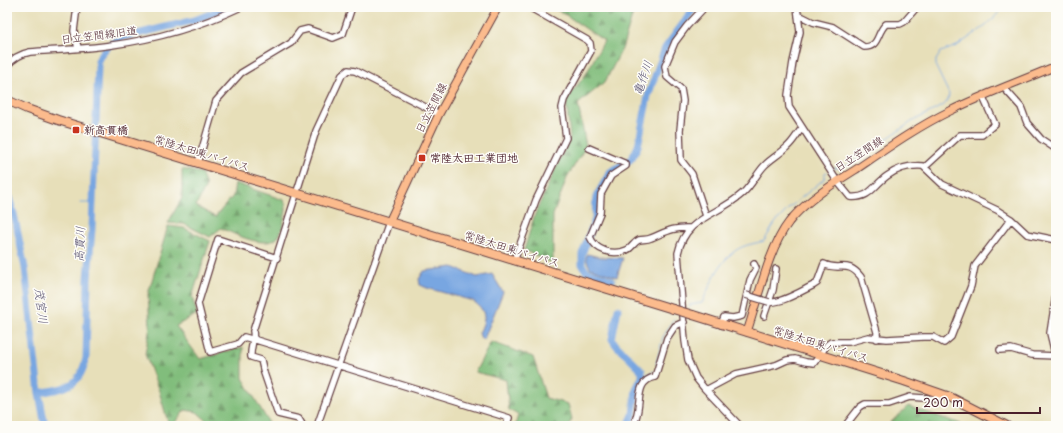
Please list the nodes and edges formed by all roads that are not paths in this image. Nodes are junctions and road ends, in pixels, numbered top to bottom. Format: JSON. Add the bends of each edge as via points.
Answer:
{"nodes":[{"id":1,"x":77,"y":7,"type":"edge"},
{"id":2,"x":241,"y":7,"type":"edge"},
{"id":3,"x":352,"y":7,"type":"edge"},
{"id":4,"x":498,"y":7,"type":"edge"},
{"id":5,"x":529,"y":7,"type":"edge"},
{"id":6,"x":702,"y":7,"type":"edge"},
{"id":7,"x":798,"y":7,"type":"edge"},
{"id":8,"x":917,"y":7,"type":"edge"},
{"id":9,"x":798,"y":16,"type":"junction"},
{"id":10,"x":78,"y":48,"type":"junction"},
{"id":11,"x":7,"y":66,"type":"edge"},
{"id":12,"x":1056,"y":66,"type":"edge"},
{"id":13,"x":1004,"y":88,"type":"junction"},
{"id":14,"x":983,"y":97,"type":"junction"},
{"id":15,"x":7,"y":100,"type":"edge"},
{"id":16,"x":439,"y":114,"type":"junction"},
{"id":17,"x":802,"y":128,"type":"junction"},
{"id":18,"x":589,"y":148,"type":"dead end"},
{"id":19,"x":1056,"y":148,"type":"edge"},
{"id":20,"x":198,"y":163,"type":"junction"},
{"id":21,"x":924,"y":167,"type":"junction"},
{"id":22,"x":837,"y":181,"type":"junction"},
{"id":23,"x":296,"y":194,"type":"junction"},
{"id":24,"x":706,"y":216,"type":"junction"},
{"id":25,"x":1011,"y":219,"type":"junction"},
{"id":26,"x":389,"y":222,"type":"junction"},
{"id":27,"x":690,"y":228,"type":"junction"},
{"id":28,"x":1056,"y":240,"type":"edge"},
{"id":29,"x":277,"y":258,"type":"junction"},
{"id":30,"x":514,"y":261,"type":"junction"},
{"id":31,"x":754,"y":264,"type":"dead end"},
{"id":32,"x":776,"y":269,"type":"dead end"},
{"id":33,"x":746,"y":294,"type":"junction"},
{"id":34,"x":1056,"y":295,"type":"edge"},
{"id":35,"x":769,"y":302,"type":"junction"},
{"id":36,"x":764,"y":316,"type":"dead end"},
{"id":37,"x":684,"y":322,"type":"junction"},
{"id":38,"x":721,"y":325,"type":"junction"},
{"id":39,"x":747,"y":332,"type":"junction"},
{"id":40,"x":254,"y":338,"type":"junction"},
{"id":41,"x":877,"y":339,"type":"junction"},
{"id":42,"x":1000,"y":350,"type":"dead end"},
{"id":43,"x":820,"y":355,"type":"junction"},
{"id":44,"x":1056,"y":357,"type":"edge"},
{"id":45,"x":338,"y":365,"type":"junction"},
{"id":46,"x":707,"y":392,"type":"junction"},
{"id":47,"x":942,"y":394,"type":"junction"},
{"id":48,"x":302,"y":426,"type":"edge"},
{"id":49,"x":317,"y":426,"type":"edge"},
{"id":50,"x":506,"y":426,"type":"edge"},
{"id":51,"x":633,"y":426,"type":"edge"},
{"id":52,"x":740,"y":426,"type":"edge"},
{"id":53,"x":845,"y":426,"type":"edge"},
{"id":54,"x":1007,"y":426,"type":"edge"}],
"edges":[{"from":1,"to":10,"type":"street","via":[[74,31]]},
{"from":2,"to":10,"type":"street","name":"日立笠間線旧道","via":[[203,24],[109,46]]},
{"from":3,"to":20,"type":"street","via":[[343,34],[333,38],[308,29],[300,31],[291,43],[241,73],[216,102]]},
{"from":4,"to":16,"type":"main road","name":"日立笠間線"},
{"from":5,"to":30,"type":"street","via":[[587,40],[591,51],[564,100],[562,108],[566,138],[536,200]]},
{"from":6,"to":24,"type":"street","via":[[674,42],[665,66],[667,77],[681,89],[681,160],[692,174]]},
{"from":7,"to":9,"type":"street"},
{"from":8,"to":9,"type":"street","via":[[904,22],[886,24],[874,45],[869,47],[864,47],[833,27]]},
{"from":9,"to":17,"type":"street","via":[[800,32],[788,102],[791,112]]},
{"from":10,"to":11,"type":"street","name":"日立笠間線旧道","via":[[21,54]]},
{"from":12,"to":13,"type":"main road","name":"日立笠間線"},
{"from":13,"to":14,"type":"main road","name":"日立笠間線"},
{"from":13,"to":19,"type":"street","via":[[1022,107],[1028,123],[1041,139]]},
{"from":14,"to":21,"type":"street","via":[[995,124],[982,135],[960,135]]},
{"from":14,"to":22,"type":"main road","name":"日立笠間線","via":[[949,111],[905,136]]},
{"from":15,"to":20,"type":"highway","name":"常陸太田東バイパス","via":[[39,114]]},
{"from":16,"to":23,"type":"street","via":[[355,71],[344,72],[316,131]]},
{"from":16,"to":26,"type":"main road","name":"日立笠間線"},
{"from":17,"to":22,"type":"street"},
{"from":17,"to":24,"type":"street","via":[[788,146],[765,165],[743,193],[726,206]]},
{"from":18,"to":27,"type":"street","via":[[626,164],[611,176],[601,194],[600,213],[590,237],[602,250],[610,253],[626,250],[639,240],[650,239],[672,229]]},
{"from":20,"to":23,"type":"highway","name":"常陸太田東バイパス"},
{"from":21,"to":22,"type":"street","via":[[909,166],[888,176],[862,197],[850,197]]},
{"from":21,"to":25,"type":"street","via":[[942,184]]},
{"from":22,"to":39,"type":"main road","name":"日立笠間線","via":[[789,222],[768,264]]},
{"from":23,"to":26,"type":"highway","name":"常陸太田東バイパス"},
{"from":23,"to":29,"type":"street"},
{"from":24,"to":27,"type":"street"},
{"from":25,"to":28,"type":"street","via":[[1027,234]]},
{"from":25,"to":41,"type":"street","via":[[975,266],[971,286],[951,337],[944,343],[933,337]]},
{"from":26,"to":30,"type":"highway","name":"常陸太田東バイパス"},
{"from":26,"to":45,"type":"street"},
{"from":27,"to":37,"type":"street","via":[[678,253]]},
{"from":29,"to":40,"type":"street","via":[[253,331]]},
{"from":29,"to":40,"type":"street","via":[[218,239],[198,304],[210,352],[238,344],[244,337]]},
{"from":30,"to":38,"type":"highway","name":"常陸太田東バイパス","bridge":true},
{"from":31,"to":33,"type":"street","via":[[756,268]]},
{"from":32,"to":35,"type":"street","via":[[776,280]]},
{"from":33,"to":35,"type":"street","bridge":true},
{"from":33,"to":38,"type":"street","via":[[742,316],[724,317]]},
{"from":34,"to":44,"type":"street","via":[[1050,333]]},
{"from":35,"to":36,"type":"street"},
{"from":35,"to":41,"type":"street","via":[[780,301],[814,285],[824,264],[830,267],[849,267],[862,277]]},
{"from":37,"to":46,"type":"street","via":[[688,360],[696,378]]},
{"from":37,"to":51,"type":"street","via":[[675,326],[667,338],[655,377],[643,383]]},
{"from":38,"to":39,"type":"highway","name":"常陸太田東バイパス"},
{"from":39,"to":43,"type":"highway","name":"常陸太田東バイパス"},
{"from":40,"to":45,"type":"street"},
{"from":40,"to":48,"type":"street","via":[[251,356],[261,360],[278,414],[299,419]]},
{"from":41,"to":43,"type":"street","via":[[868,337],[849,342],[830,342]]},
{"from":42,"to":44,"type":"street","via":[[1011,349],[1032,355]]},
{"from":43,"to":46,"type":"street","via":[[814,363],[786,360],[776,365],[736,374]]},
{"from":43,"to":47,"type":"highway","name":"常陸太田東バイパス"},
{"from":45,"to":49,"type":"street"},
{"from":45,"to":50,"type":"street","via":[[509,418]]},
{"from":46,"to":52,"type":"street"},
{"from":47,"to":53,"type":"street","via":[[937,399],[910,397],[889,404],[865,404]]},
{"from":47,"to":54,"type":"highway","name":"常陸太田東バイパス"}]}
